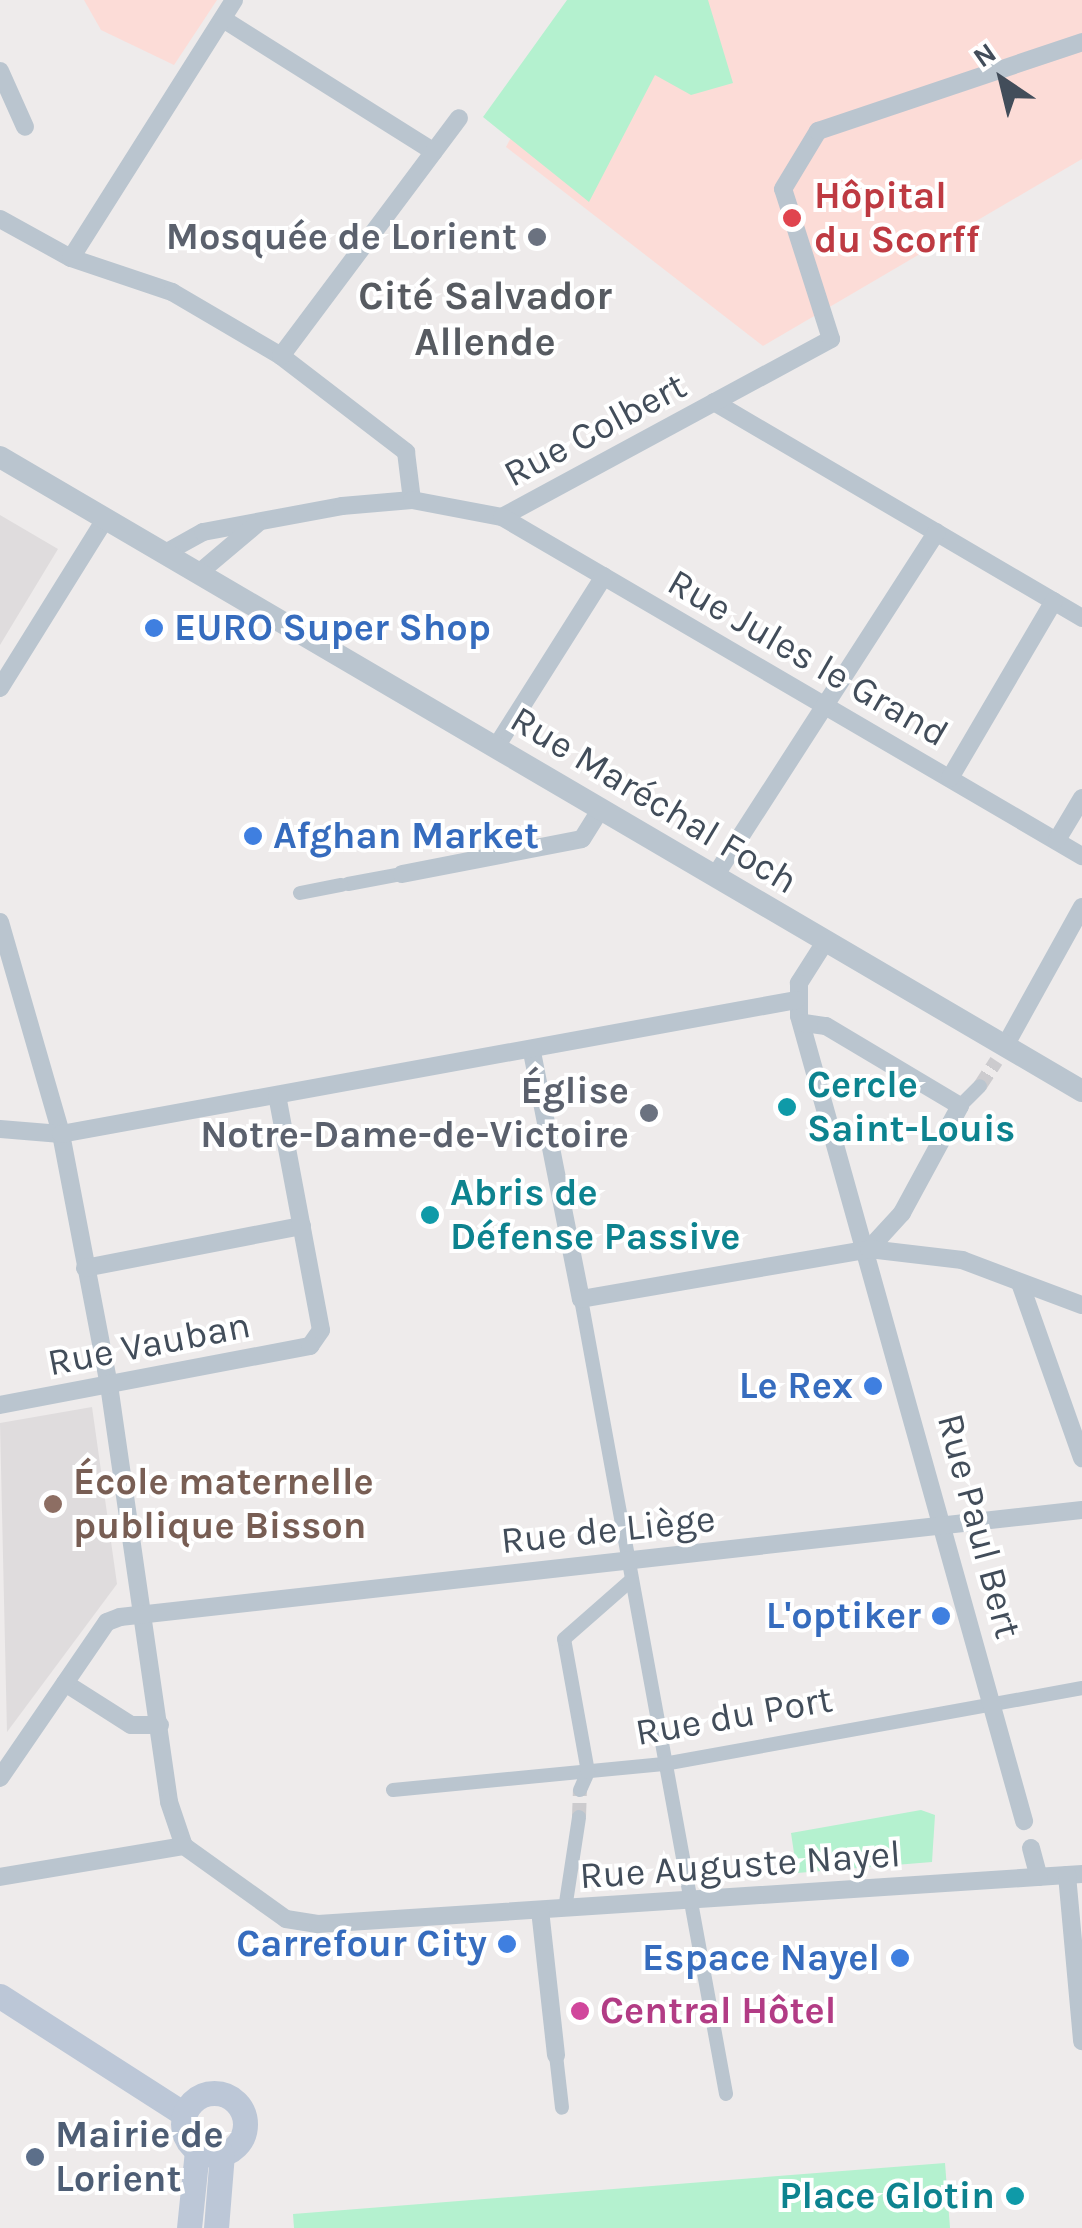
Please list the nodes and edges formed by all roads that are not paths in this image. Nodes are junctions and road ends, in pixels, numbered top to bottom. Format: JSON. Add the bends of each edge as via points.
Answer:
{"nodes":[{"id":1,"x":234,"y":0,"type":"edge"},
{"id":2,"x":223,"y":19,"type":"junction"},
{"id":3,"x":1082,"y":42,"type":"edge"},
{"id":4,"x":0,"y":71,"type":"edge"},
{"id":5,"x":459,"y":118,"type":"dead end"},
{"id":6,"x":25,"y":127,"type":"dead end"},
{"id":7,"x":434,"y":152,"type":"junction"},
{"id":8,"x":0,"y":219,"type":"edge"},
{"id":9,"x":71,"y":258,"type":"junction"},
{"id":10,"x":281,"y":356,"type":"junction"},
{"id":11,"x":714,"y":402,"type":"junction"},
{"id":12,"x":0,"y":457,"type":"edge"},
{"id":13,"x":412,"y":500,"type":"junction"},
{"id":14,"x":502,"y":517,"type":"junction"},
{"id":15,"x":106,"y":518,"type":"junction"},
{"id":16,"x":259,"y":523,"type":"junction"},
{"id":17,"x":937,"y":532,"type":"junction"},
{"id":18,"x":167,"y":552,"type":"junction"},
{"id":19,"x":200,"y":572,"type":"junction"},
{"id":20,"x":604,"y":576,"type":"junction"},
{"id":21,"x":1054,"y":601,"type":"junction"},
{"id":22,"x":1082,"y":618,"type":"edge"},
{"id":23,"x":0,"y":688,"type":"edge"},
{"id":24,"x":825,"y":706,"type":"junction"},
{"id":25,"x":496,"y":747,"type":"junction"},
{"id":26,"x":950,"y":778,"type":"junction"},
{"id":27,"x":1082,"y":798,"type":"edge"},
{"id":28,"x":601,"y":809,"type":"junction"},
{"id":29,"x":1057,"y":840,"type":"junction"},
{"id":30,"x":1082,"y":856,"type":"edge"},
{"id":31,"x":402,"y":874,"type":"joint"},
{"id":32,"x":715,"y":876,"type":"junction"},
{"id":33,"x":300,"y":893,"type":"dead end"},
{"id":34,"x":1082,"y":907,"type":"edge"},
{"id":35,"x":0,"y":922,"type":"edge"},
{"id":36,"x":826,"y":942,"type":"junction"},
{"id":37,"x":796,"y":1000,"type":"junction"},
{"id":38,"x":804,"y":1023,"type":"junction"},
{"id":39,"x":532,"y":1052,"type":"junction"},
{"id":40,"x":1000,"y":1053,"type":"junction"},
{"id":41,"x":980,"y":1086,"type":"tunnel mouth"},
{"id":42,"x":1082,"y":1091,"type":"edge"},
{"id":43,"x":277,"y":1096,"type":"junction"},
{"id":44,"x":960,"y":1106,"type":"junction"},
{"id":45,"x":0,"y":1129,"type":"edge"},
{"id":46,"x":61,"y":1134,"type":"junction"},
{"id":47,"x":302,"y":1226,"type":"junction"},
{"id":48,"x":870,"y":1249,"type":"junction"},
{"id":49,"x":85,"y":1268,"type":"junction"},
{"id":50,"x":1020,"y":1283,"type":"junction"},
{"id":51,"x":581,"y":1299,"type":"junction"},
{"id":52,"x":1082,"y":1306,"type":"edge"},
{"id":53,"x":110,"y":1384,"type":"junction"},
{"id":54,"x":0,"y":1406,"type":"edge"},
{"id":55,"x":1082,"y":1458,"type":"edge"},
{"id":56,"x":1082,"y":1510,"type":"edge"},
{"id":57,"x":944,"y":1524,"type":"junction"},
{"id":58,"x":625,"y":1560,"type":"junction"},
{"id":59,"x":630,"y":1582,"type":"junction"},
{"id":60,"x":142,"y":1615,"type":"junction"},
{"id":61,"x":65,"y":1683,"type":"junction"},
{"id":62,"x":1082,"y":1688,"type":"edge"},
{"id":63,"x":994,"y":1704,"type":"junction"},
{"id":64,"x":160,"y":1726,"type":"junction"},
{"id":65,"x":664,"y":1764,"type":"junction"},
{"id":66,"x":588,"y":1772,"type":"junction"},
{"id":67,"x":0,"y":1778,"type":"edge"},
{"id":68,"x":394,"y":1790,"type":"dead end"},
{"id":69,"x":580,"y":1790,"type":"tunnel mouth"},
{"id":70,"x":578,"y":1817,"type":"tunnel mouth"},
{"id":71,"x":1024,"y":1820,"type":"dead end"},
{"id":72,"x":184,"y":1846,"type":"junction"},
{"id":73,"x":1030,"y":1848,"type":"dead end"},
{"id":74,"x":1074,"y":1874,"type":"edge"},
{"id":75,"x":0,"y":1877,"type":"edge"},
{"id":76,"x":1038,"y":1877,"type":"junction"},
{"id":77,"x":690,"y":1900,"type":"junction"},
{"id":78,"x":540,"y":1910,"type":"junction"},
{"id":79,"x":565,"y":1910,"type":"junction"},
{"id":80,"x":0,"y":1996,"type":"edge"},
{"id":81,"x":1082,"y":2041,"type":"edge"},
{"id":82,"x":556,"y":2055,"type":"joint"},
{"id":83,"x":726,"y":2094,"type":"dead end"},
{"id":84,"x":562,"y":2108,"type":"dead end"},
{"id":85,"x":184,"y":2114,"type":"junction"},
{"id":86,"x":196,"y":2150,"type":"junction"},
{"id":87,"x":222,"y":2154,"type":"junction"},
{"id":88,"x":190,"y":2228,"type":"edge"},
{"id":89,"x":216,"y":2228,"type":"edge"}],
"edges":[{"from":1,"to":2,"type":"street"},
{"from":2,"to":7,"type":"street"},
{"from":2,"to":9,"type":"street"},
{"from":3,"to":11,"type":"street","name":"Rue Colbert","via":[[826,126],[783,190],[831,339]]},
{"from":4,"to":6,"type":"street"},
{"from":5,"to":7,"type":"street"},
{"from":7,"to":10,"type":"street"},
{"from":8,"to":9,"type":"street"},
{"from":9,"to":10,"type":"street","via":[[172,292]]},
{"from":10,"to":13,"type":"street","via":[[406,452]]},
{"from":11,"to":14,"type":"street","name":"Rue Colbert"},
{"from":11,"to":17,"type":"street"},
{"from":12,"to":15,"type":"street","name":"Rue Maréchal Foch"},
{"from":13,"to":14,"type":"street","name":"Rue Colbert"},
{"from":13,"to":16,"type":"street","name":"Rue Colbert"},
{"from":14,"to":20,"type":"street","name":"Rue Jules le Grand"},
{"from":15,"to":18,"type":"street","name":"Rue Maréchal Foch"},
{"from":15,"to":23,"type":"street"},
{"from":16,"to":18,"type":"street","name":"Rue Colbert","via":[[203,532]]},
{"from":16,"to":19,"type":"street"},
{"from":17,"to":21,"type":"street"},
{"from":17,"to":24,"type":"street"},
{"from":18,"to":19,"type":"street","name":"Rue Maréchal Foch"},
{"from":19,"to":25,"type":"street","name":"Rue Maréchal Foch"},
{"from":20,"to":24,"type":"street","name":"Rue Jules le Grand"},
{"from":20,"to":25,"type":"street"},
{"from":21,"to":22,"type":"street"},
{"from":21,"to":26,"type":"street"},
{"from":24,"to":26,"type":"street","name":"Rue Jules le Grand"},
{"from":24,"to":32,"type":"street"},
{"from":25,"to":28,"type":"street","name":"Rue Maréchal Foch"},
{"from":26,"to":29,"type":"street","name":"Rue Jules le Grand"},
{"from":27,"to":29,"type":"street"},
{"from":28,"to":31,"type":"street","via":[[582,839]]},
{"from":28,"to":32,"type":"street","name":"Rue Maréchal Foch"},
{"from":29,"to":30,"type":"street","name":"Rue Jules le Grand"},
{"from":31,"to":33,"type":"street"},
{"from":32,"to":36,"type":"street","name":"Rue Maréchal Foch"},
{"from":34,"to":40,"type":"street"},
{"from":35,"to":46,"type":"street"},
{"from":36,"to":37,"type":"street"},
{"from":36,"to":40,"type":"street","name":"Rue Maréchal Foch"},
{"from":37,"to":38,"type":"street","name":"Rue Paul Bert"},
{"from":37,"to":39,"type":"street"},
{"from":38,"to":44,"type":"street","via":[[826,1026]]},
{"from":38,"to":48,"type":"street","name":"Rue Paul Bert"},
{"from":39,"to":43,"type":"street"},
{"from":39,"to":51,"type":"street"},
{"from":40,"to":42,"type":"street","name":"Rue Maréchal Foch"},
{"from":41,"to":44,"type":"street"},
{"from":43,"to":46,"type":"street"},
{"from":43,"to":47,"type":"street"},
{"from":44,"to":48,"type":"street","via":[[902,1212]]},
{"from":45,"to":46,"type":"street"},
{"from":46,"to":49,"type":"street"},
{"from":47,"to":49,"type":"street"},
{"from":47,"to":53,"type":"street","name":"Rue Vauban","via":[[322,1330],[310,1346]]},
{"from":48,"to":50,"type":"street","via":[[962,1260]]},
{"from":48,"to":51,"type":"street"},
{"from":48,"to":57,"type":"street","name":"Rue Paul Bert"},
{"from":49,"to":53,"type":"street"},
{"from":50,"to":52,"type":"street"},
{"from":50,"to":55,"type":"street"},
{"from":51,"to":58,"type":"street"},
{"from":53,"to":54,"type":"street","name":"Rue Vauban"},
{"from":53,"to":60,"type":"street"},
{"from":56,"to":57,"type":"street","name":"Rue de Liège"},
{"from":57,"to":58,"type":"street","name":"Rue de Liège"},
{"from":57,"to":63,"type":"street","name":"Rue Paul Bert"},
{"from":58,"to":59,"type":"street"},
{"from":58,"to":60,"type":"street","name":"Rue de Liège"},
{"from":59,"to":65,"type":"street"},
{"from":59,"to":66,"type":"street","via":[[564,1639]]},
{"from":60,"to":61,"type":"street","name":"Rue de Liège","via":[[107,1622]]},
{"from":60,"to":64,"type":"street"},
{"from":61,"to":64,"type":"street","via":[[131,1725]]},
{"from":61,"to":67,"type":"street","name":"Rue de Liège"},
{"from":62,"to":63,"type":"street","name":"Rue du Port"},
{"from":63,"to":65,"type":"street","name":"Rue du Port"},
{"from":63,"to":71,"type":"street","name":"Rue Paul Bert"},
{"from":64,"to":72,"type":"street"},
{"from":65,"to":66,"type":"street","name":"Rue du Port"},
{"from":65,"to":77,"type":"street"},
{"from":66,"to":68,"type":"street","name":"Rue du Port"},
{"from":66,"to":69,"type":"street"},
{"from":70,"to":79,"type":"street"},
{"from":72,"to":75,"type":"street"},
{"from":72,"to":78,"type":"street","name":"Rue Auguste Nayel","via":[[286,1919],[402,1920]]},
{"from":73,"to":76,"type":"street"},
{"from":74,"to":76,"type":"street","name":"Rue Auguste Nayel"},
{"from":74,"to":81,"type":"street"},
{"from":76,"to":77,"type":"street","name":"Rue Auguste Nayel"},
{"from":77,"to":79,"type":"street","name":"Rue Auguste Nayel"},
{"from":77,"to":83,"type":"street"},
{"from":78,"to":79,"type":"street","name":"Rue Auguste Nayel"},
{"from":78,"to":82,"type":"street"},
{"from":80,"to":85,"type":"main road"},
{"from":82,"to":84,"type":"street"},
{"from":85,"to":86,"type":"main road"},
{"from":85,"to":87,"type":"main road","via":[[206,2094],[234,2100],[245,2125]]},
{"from":86,"to":87,"type":"main road"},
{"from":86,"to":88,"type":"main road"},
{"from":87,"to":89,"type":"main road"}]}
